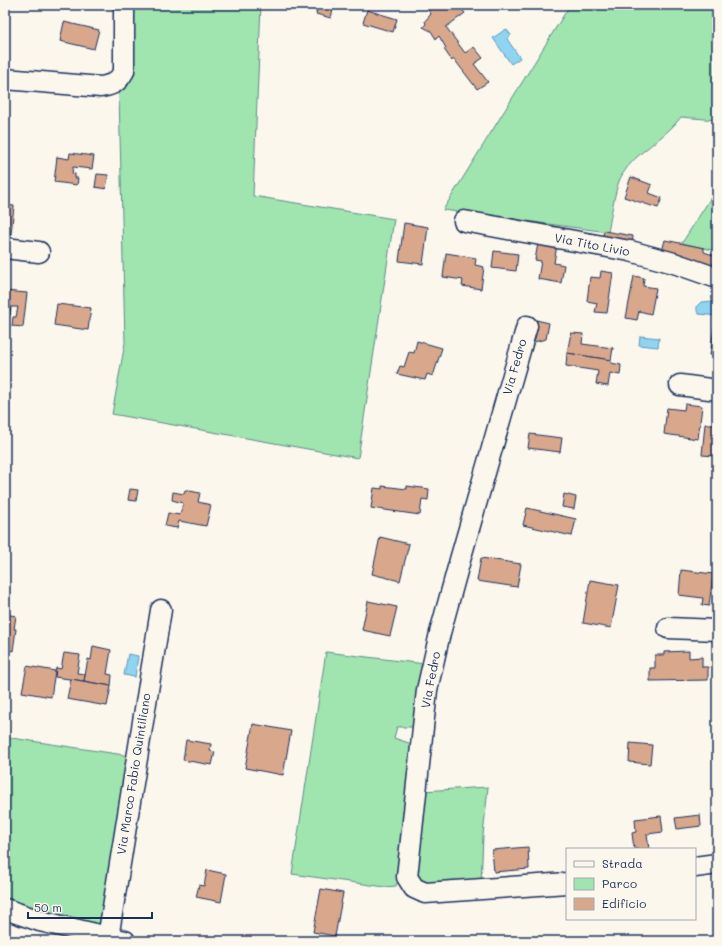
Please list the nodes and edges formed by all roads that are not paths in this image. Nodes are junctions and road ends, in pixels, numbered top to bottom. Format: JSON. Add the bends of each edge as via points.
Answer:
{"nodes":[{"id":1,"x":124,"y":5,"type":"edge"},
{"id":2,"x":5,"y":79,"type":"edge"},
{"id":3,"x":5,"y":88,"type":"edge"},
{"id":4,"x":36,"y":91,"type":"dead end"},
{"id":5,"x":464,"y":221,"type":"dead end"},
{"id":6,"x":5,"y":248,"type":"edge"},
{"id":7,"x":39,"y":252,"type":"dead end"},
{"id":8,"x":717,"y":278,"type":"edge"},
{"id":9,"x":527,"y":326,"type":"dead end"},
{"id":10,"x":680,"y":384,"type":"dead end"},
{"id":11,"x":717,"y":390,"type":"edge"},
{"id":12,"x":161,"y":610,"type":"dead end"},
{"id":13,"x":668,"y":628,"type":"dead end"},
{"id":14,"x":717,"y":630,"type":"edge"},
{"id":15,"x":717,"y":864,"type":"edge"},
{"id":16,"x":696,"y":867,"type":"edge"},
{"id":17,"x":566,"y":883,"type":"edge"},
{"id":18,"x":5,"y":909,"type":"edge"},
{"id":19,"x":116,"y":939,"type":"edge"}],
"edges":[{"from":1,"to":2,"type":"street","via":[[124,71],[113,85],[101,87]]},
{"from":3,"to":4,"type":"street"},
{"from":5,"to":8,"type":"street","name":"Via Tito Livio","via":[[630,251]]},
{"from":6,"to":7,"type":"street"},
{"from":9,"to":17,"type":"street","name":"Via Fedro","via":[[452,589],[427,690],[407,877],[414,888],[425,893]]},
{"from":10,"to":11,"type":"street"},
{"from":12,"to":19,"type":"street","name":"Via Marco Fabio Quintiliano"},
{"from":13,"to":14,"type":"street"},
{"from":15,"to":16,"type":"street"},
{"from":18,"to":19,"type":"street","via":[[40,921]]}]}
